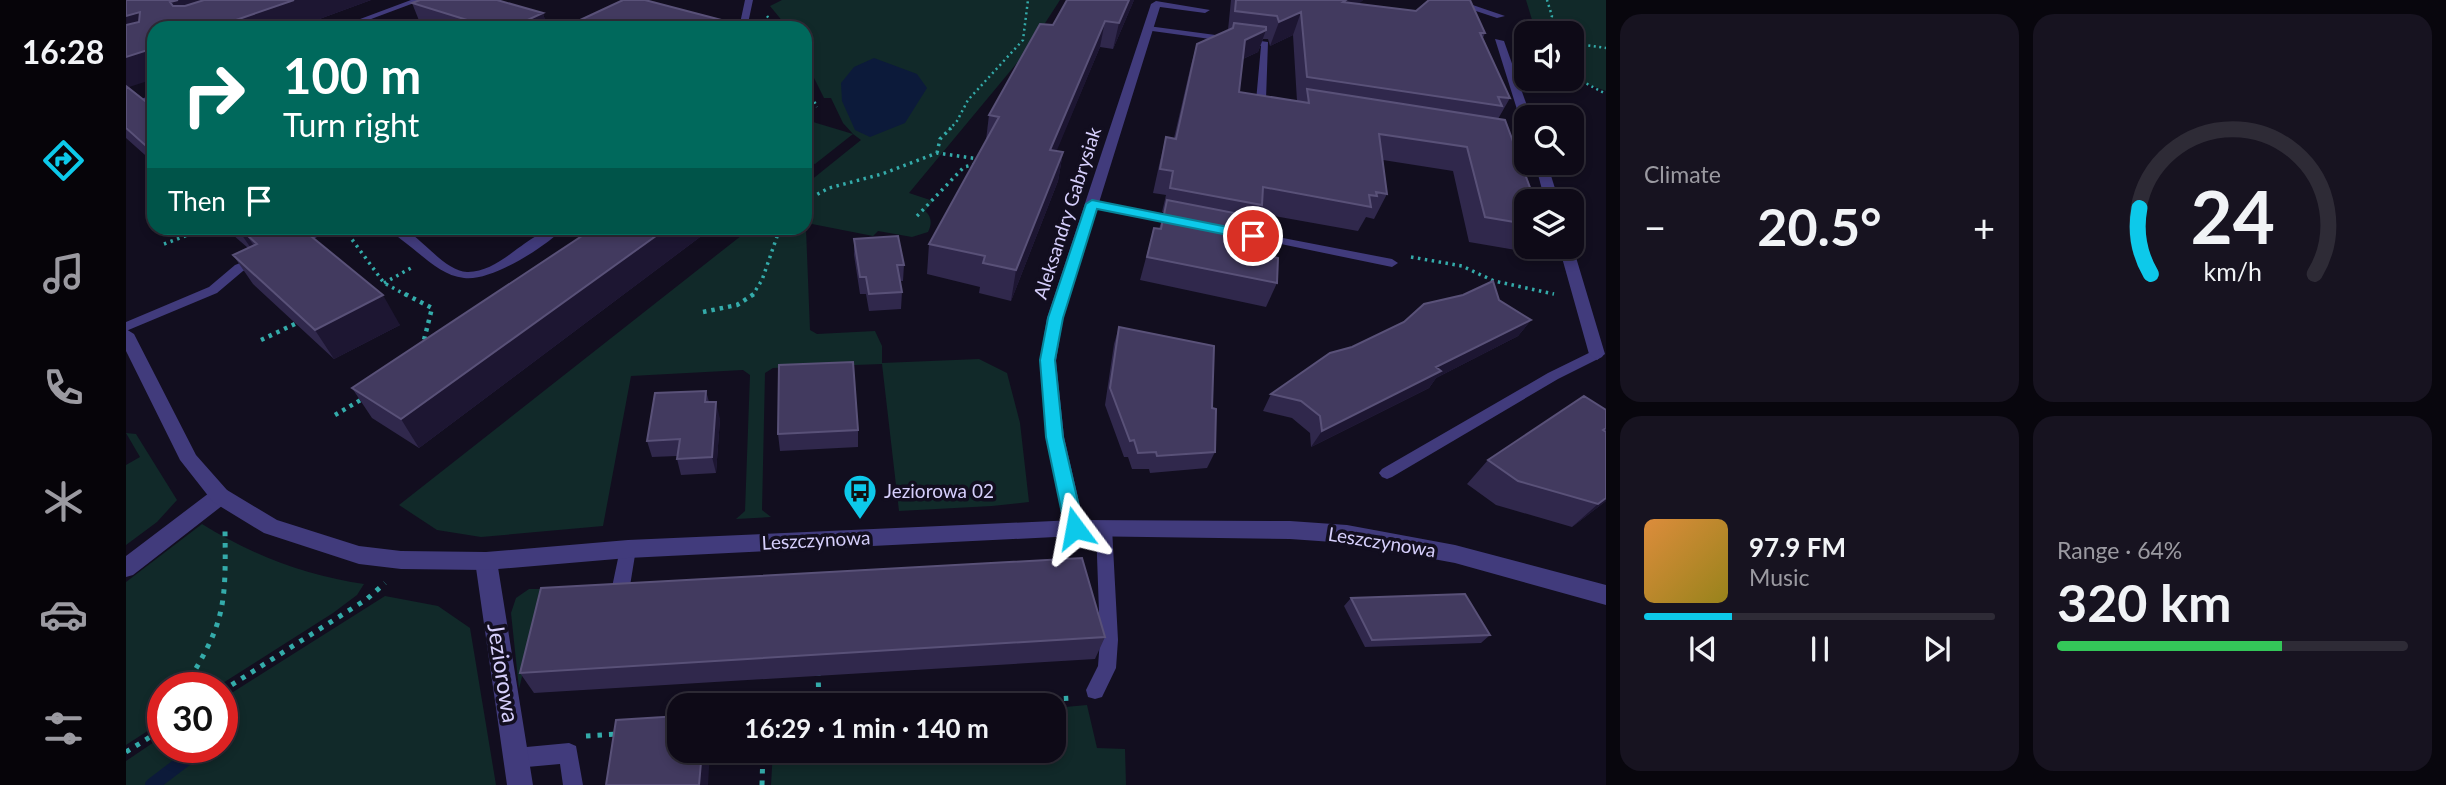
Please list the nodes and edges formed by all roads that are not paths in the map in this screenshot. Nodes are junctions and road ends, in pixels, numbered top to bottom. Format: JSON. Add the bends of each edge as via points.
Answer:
{"nodes":[{"id":1,"x":418,"y":0,"type":"edge"},
{"id":2,"x":749,"y":0,"type":"edge"},
{"id":3,"x":1448,"y":0,"type":"edge"},
{"id":4,"x":1205,"y":10,"type":"dead end"},
{"id":5,"x":1500,"y":16,"type":"dead end"},
{"id":6,"x":360,"y":21,"type":"edge"},
{"id":7,"x":744,"y":21,"type":"edge"},
{"id":8,"x":1148,"y":28,"type":"junction"},
{"id":9,"x":1499,"y":41,"type":"dead end"},
{"id":10,"x":147,"y":100,"type":"edge"},
{"id":11,"x":1287,"y":105,"type":"edge"},
{"id":12,"x":1521,"y":105,"type":"edge"},
{"id":13,"x":126,"y":108,"type":"edge"},
{"id":14,"x":1491,"y":137,"type":"edge"},
{"id":15,"x":1514,"y":141,"type":"edge"},
{"id":16,"x":1092,"y":204,"type":"junction"},
{"id":17,"x":1199,"y":225,"type":"edge"},
{"id":18,"x":1226,"y":230,"type":"edge"},
{"id":19,"x":314,"y":235,"type":"edge"},
{"id":20,"x":404,"y":235,"type":"edge"},
{"id":21,"x":547,"y":235,"type":"edge"},
{"id":22,"x":1570,"y":259,"type":"edge"},
{"id":23,"x":1392,"y":263,"type":"dead end"},
{"id":24,"x":126,"y":327,"type":"edge"},
{"id":25,"x":126,"y":334,"type":"edge"},
{"id":26,"x":1597,"y":354,"type":"joint"},
{"id":27,"x":1387,"y":474,"type":"dead end"},
{"id":28,"x":220,"y":496,"type":"junction"},
{"id":29,"x":1075,"y":528,"type":"junction"},
{"id":30,"x":1104,"y":528,"type":"junction"},
{"id":31,"x":628,"y":549,"type":"junction"},
{"id":32,"x":486,"y":561,"type":"junction"},
{"id":33,"x":126,"y":568,"type":"edge"},
{"id":34,"x":597,"y":593,"type":"edge"},
{"id":35,"x":1606,"y":595,"type":"edge"},
{"id":36,"x":1095,"y":690,"type":"road end"},
{"id":37,"x":516,"y":758,"type":"junction"},
{"id":38,"x":520,"y":785,"type":"edge"},
{"id":39,"x":573,"y":785,"type":"edge"}],
"edges":[{"from":1,"to":6,"type":"lane"},
{"from":2,"to":7,"type":"lane"},
{"from":3,"to":5,"type":"street"},
{"from":4,"to":8,"type":"street","name":"Aleksandry Gabrysiak","via":[[1156,4]]},
{"from":8,"to":11,"type":"lane","via":[[1265,44],[1261,101]]},
{"from":8,"to":16,"type":"street","name":"Aleksandry Gabrysiak"},
{"from":9,"to":12,"type":"street"},
{"from":10,"to":13,"type":"lane"},
{"from":14,"to":15,"type":"lane"},
{"from":16,"to":17,"type":"lane"},
{"from":16,"to":29,"type":"street","name":"Aleksandry Gabrysiak","via":[[1055,318],[1048,360],[1055,437]]},
{"from":18,"to":23,"type":"lane"},
{"from":19,"to":24,"type":"lane","via":[[239,268],[213,290]]},
{"from":20,"to":21,"type":"lane","via":[[457,274],[474,277]]},
{"from":22,"to":26,"type":"street"},
{"from":25,"to":28,"type":"street","name":"Leszczynowa","via":[[189,460]]},
{"from":26,"to":27,"type":"lane"},
{"from":28,"to":32,"type":"street","name":"Leszczynowa","via":[[271,527],[359,555]]},
{"from":28,"to":33,"type":"street"},
{"from":29,"to":30,"type":"street","name":"Leszczynowa"},
{"from":29,"to":31,"type":"street","name":"Leszczynowa"},
{"from":30,"to":35,"type":"street","name":"Leszczynowa","via":[[1347,534],[1455,554]]},
{"from":30,"to":36,"type":"lane","via":[[1109,639],[1107,668]]},
{"from":31,"to":32,"type":"street","name":"Leszczynowa"},
{"from":31,"to":34,"type":"lane","via":[[627,592]]},
{"from":32,"to":37,"type":"street","name":"Jeziorowa"},
{"from":37,"to":38,"type":"street","name":"Jeziorowa"},
{"from":37,"to":39,"type":"lane","via":[[569,753]]}]}
